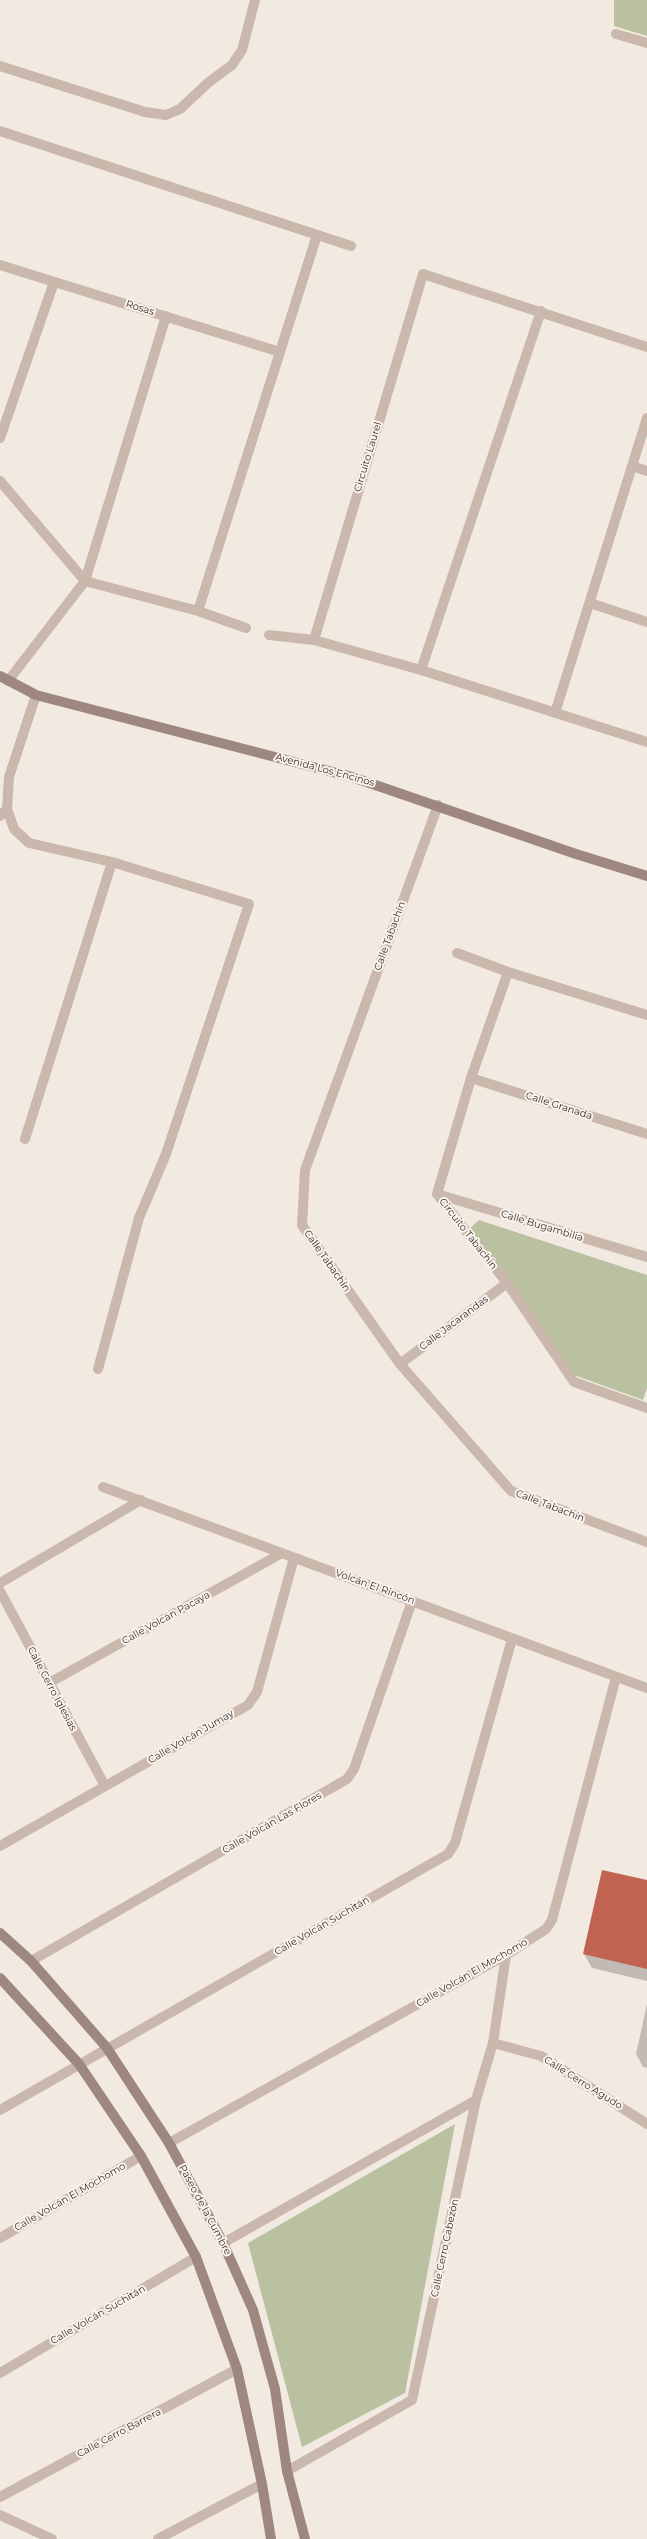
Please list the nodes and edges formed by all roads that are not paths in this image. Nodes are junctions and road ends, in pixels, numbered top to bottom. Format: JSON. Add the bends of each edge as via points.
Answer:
{"nodes":[{"id":1,"x":255,"y":0,"type":"edge"},
{"id":2,"x":616,"y":34,"type":"dead end"},
{"id":3,"x":647,"y":43,"type":"edge"},
{"id":4,"x":0,"y":66,"type":"edge"},
{"id":5,"x":0,"y":131,"type":"edge"},
{"id":6,"x":317,"y":235,"type":"junction"},
{"id":7,"x":351,"y":246,"type":"dead end"},
{"id":8,"x":0,"y":265,"type":"edge"},
{"id":9,"x":54,"y":282,"type":"junction"},
{"id":10,"x":541,"y":311,"type":"junction"},
{"id":11,"x":166,"y":316,"type":"junction"},
{"id":12,"x":647,"y":347,"type":"edge"},
{"id":13,"x":280,"y":352,"type":"junction"},
{"id":14,"x":647,"y":418,"type":"edge"},
{"id":15,"x":0,"y":438,"type":"edge"},
{"id":16,"x":632,"y":466,"type":"junction"},
{"id":17,"x":647,"y":470,"type":"edge"},
{"id":18,"x":0,"y":481,"type":"edge"},
{"id":19,"x":85,"y":581,"type":"junction"},
{"id":20,"x":590,"y":603,"type":"junction"},
{"id":21,"x":198,"y":611,"type":"junction"},
{"id":22,"x":647,"y":622,"type":"edge"},
{"id":23,"x":246,"y":628,"type":"dead end"},
{"id":24,"x":269,"y":635,"type":"dead end"},
{"id":25,"x":314,"y":640,"type":"junction"},
{"id":26,"x":421,"y":670,"type":"junction"},
{"id":27,"x":4,"y":678,"type":"edge"},
{"id":28,"x":36,"y":695,"type":"junction"},
{"id":29,"x":555,"y":713,"type":"junction"},
{"id":30,"x":647,"y":742,"type":"edge"},
{"id":31,"x":438,"y":804,"type":"junction"},
{"id":32,"x":4,"y":813,"type":"edge"},
{"id":33,"x":112,"y":862,"type":"junction"},
{"id":34,"x":647,"y":876,"type":"edge"},
{"id":35,"x":457,"y":953,"type":"dead end"},
{"id":36,"x":508,"y":972,"type":"junction"},
{"id":37,"x":647,"y":1015,"type":"edge"},
{"id":38,"x":471,"y":1078,"type":"junction"},
{"id":39,"x":647,"y":1134,"type":"edge"},
{"id":40,"x":25,"y":1139,"type":"dead end"},
{"id":41,"x":437,"y":1194,"type":"junction"},
{"id":42,"x":647,"y":1257,"type":"edge"},
{"id":43,"x":507,"y":1283,"type":"junction"},
{"id":44,"x":400,"y":1364,"type":"junction"},
{"id":45,"x":98,"y":1370,"type":"dead end"},
{"id":46,"x":647,"y":1408,"type":"edge"},
{"id":47,"x":103,"y":1487,"type":"dead end"},
{"id":48,"x":141,"y":1500,"type":"junction"},
{"id":49,"x":647,"y":1542,"type":"edge"},
{"id":50,"x":282,"y":1553,"type":"junction"},
{"id":51,"x":294,"y":1558,"type":"junction"},
{"id":52,"x":0,"y":1584,"type":"edge"},
{"id":53,"x":0,"y":1591,"type":"edge"},
{"id":54,"x":412,"y":1601,"type":"junction"},
{"id":55,"x":512,"y":1639,"type":"junction"},
{"id":56,"x":616,"y":1677,"type":"junction"},
{"id":57,"x":49,"y":1684,"type":"junction"},
{"id":58,"x":647,"y":1688,"type":"edge"},
{"id":59,"x":106,"y":1786,"type":"junction"},
{"id":60,"x":0,"y":1846,"type":"edge"},
{"id":61,"x":0,"y":1933,"type":"edge"},
{"id":62,"x":506,"y":1955,"type":"junction"},
{"id":63,"x":31,"y":1961,"type":"junction"},
{"id":64,"x":0,"y":1978,"type":"edge"},
{"id":65,"x":493,"y":2043,"type":"junction"},
{"id":66,"x":107,"y":2048,"type":"junction"},
{"id":67,"x":79,"y":2064,"type":"junction"},
{"id":68,"x":476,"y":2100,"type":"junction"},
{"id":69,"x":0,"y":2110,"type":"edge"},
{"id":70,"x":647,"y":2124,"type":"edge"},
{"id":71,"x":169,"y":2143,"type":"junction"},
{"id":72,"x":140,"y":2156,"type":"junction"},
{"id":73,"x":0,"y":2238,"type":"edge"},
{"id":74,"x":223,"y":2243,"type":"junction"},
{"id":75,"x":196,"y":2257,"type":"junction"},
{"id":76,"x":237,"y":2369,"type":"junction"},
{"id":77,"x":0,"y":2372,"type":"edge"},
{"id":78,"x":288,"y":2471,"type":"junction"},
{"id":79,"x":262,"y":2484,"type":"junction"},
{"id":80,"x":0,"y":2497,"type":"edge"},
{"id":81,"x":0,"y":2515,"type":"edge"},
{"id":82,"x":52,"y":2539,"type":"edge"},
{"id":83,"x":158,"y":2539,"type":"edge"},
{"id":84,"x":272,"y":2539,"type":"edge"},
{"id":85,"x":305,"y":2539,"type":"edge"}],
"edges":[{"from":1,"to":4,"type":"street","via":[[242,50],[232,65],[180,109],[166,115],[145,112]]},
{"from":2,"to":3,"type":"street"},
{"from":5,"to":6,"type":"street"},
{"from":6,"to":7,"type":"street"},
{"from":6,"to":13,"type":"street"},
{"from":8,"to":9,"type":"street","name":"Rosas"},
{"from":9,"to":11,"type":"street","name":"Rosas"},
{"from":9,"to":15,"type":"street"},
{"from":10,"to":12,"type":"street"},
{"from":10,"to":25,"type":"street","name":"Circuito Laurel","via":[[423,274]]},
{"from":10,"to":26,"type":"street"},
{"from":11,"to":13,"type":"street","name":"Rosas"},
{"from":11,"to":19,"type":"street"},
{"from":13,"to":21,"type":"street"},
{"from":14,"to":16,"type":"street"},
{"from":16,"to":17,"type":"street"},
{"from":16,"to":20,"type":"street"},
{"from":18,"to":19,"type":"street"},
{"from":19,"to":21,"type":"street"},
{"from":19,"to":27,"type":"street"},
{"from":20,"to":22,"type":"street"},
{"from":20,"to":29,"type":"street"},
{"from":21,"to":23,"type":"street"},
{"from":24,"to":25,"type":"street"},
{"from":25,"to":26,"type":"street"},
{"from":26,"to":29,"type":"street"},
{"from":27,"to":28,"type":"street","name":"Avenida Los Encinos"},
{"from":28,"to":31,"type":"street","name":"Avenida Los Encinos","via":[[352,777]]},
{"from":28,"to":32,"type":"street","via":[[9,777]]},
{"from":29,"to":30,"type":"street"},
{"from":31,"to":34,"type":"street","name":"Avenida Los Encinos","via":[[576,854]]},
{"from":31,"to":44,"type":"street","name":"Calle Tabachín","via":[[305,1170],[302,1225]]},
{"from":32,"to":33,"type":"street","via":[[14,830],[30,842]]},
{"from":33,"to":40,"type":"street"},
{"from":33,"to":45,"type":"street","via":[[249,904],[166,1154],[139,1218]]},
{"from":35,"to":36,"type":"street"},
{"from":36,"to":37,"type":"street"},
{"from":36,"to":38,"type":"street","name":"Circuito Tabachin"},
{"from":38,"to":39,"type":"street","name":"Calle Granada"},
{"from":38,"to":41,"type":"street","name":"Circuito Tabachin"},
{"from":41,"to":42,"type":"street","name":"Calle Bugambilia"},
{"from":41,"to":43,"type":"street","name":"Circuito Tabachin"},
{"from":43,"to":44,"type":"street","name":"Calle Jacarandas"},
{"from":43,"to":46,"type":"street","name":"Circuito Tabachin","via":[[574,1382]]},
{"from":44,"to":49,"type":"street","name":"Calle Tabachín","via":[[511,1491]]},
{"from":47,"to":48,"type":"street","name":"Volcán El Rincón"},
{"from":48,"to":50,"type":"street","name":"Volcán El Rincón"},
{"from":48,"to":52,"type":"street"},
{"from":50,"to":51,"type":"street","name":"Volcán El Rincón"},
{"from":50,"to":57,"type":"street","name":"Calle Volcán Pacaya"},
{"from":51,"to":54,"type":"street","name":"Volcán El Rincón"},
{"from":51,"to":59,"type":"street","name":"Calle Volcán Jumay","via":[[257,1692],[248,1705]]},
{"from":53,"to":57,"type":"street","name":"Calle Cerro Iglesias"},
{"from":54,"to":55,"type":"street","name":"Volcán El Rincón"},
{"from":54,"to":63,"type":"street","name":"Calle Volcán Las Flores","via":[[354,1769],[347,1779]]},
{"from":55,"to":56,"type":"street","name":"Volcán El Rincón"},
{"from":55,"to":66,"type":"street","name":"Calle Volcán Suchitán","via":[[455,1843],[448,1854]]},
{"from":56,"to":58,"type":"street","name":"Volcán El Rincón"},
{"from":56,"to":62,"type":"street","name":"Calle Volcán El Mochomo","via":[[552,1920],[546,1929]]},
{"from":57,"to":59,"type":"street","name":"Calle Cerro Iglesias"},
{"from":59,"to":60,"type":"street","name":"Calle Volcán Jumay"},
{"from":61,"to":63,"type":"street","name":"Paseo de la Cumbre"},
{"from":62,"to":65,"type":"street","name":"Calle Cerro Cabezón"},
{"from":62,"to":71,"type":"street","name":"Calle Volcán El Mochomo"},
{"from":63,"to":66,"type":"street","name":"Paseo de la Cumbre"},
{"from":64,"to":67,"type":"street"},
{"from":65,"to":68,"type":"street","name":"Calle Cerro Cabezón"},
{"from":65,"to":70,"type":"street","name":"Calle Cerro Agudo","via":[[541,2056]]},
{"from":66,"to":67,"type":"street","name":"Calle Volcán Suchitán"},
{"from":66,"to":71,"type":"street","name":"Paseo de la Cumbre"},
{"from":67,"to":69,"type":"street","name":"Calle Volcán Suchitán"},
{"from":67,"to":72,"type":"street"},
{"from":68,"to":74,"type":"street"},
{"from":68,"to":78,"type":"street","name":"Calle Cerro Cabezón","via":[[412,2400]]},
{"from":71,"to":74,"type":"street","name":"Paseo de la Cumbre"},
{"from":72,"to":73,"type":"street","name":"Calle Volcán El Mochomo"},
{"from":72,"to":75,"type":"street"},
{"from":74,"to":78,"type":"street","name":"Paseo de la Cumbre","via":[[253,2310],[275,2389]]},
{"from":75,"to":76,"type":"street"},
{"from":75,"to":77,"type":"street","name":"Calle Volcán Suchitán"},
{"from":76,"to":79,"type":"street"},
{"from":76,"to":80,"type":"street","name":"Calle Cerro Barrera"},
{"from":78,"to":85,"type":"street","name":"Paseo de la Cumbre"},
{"from":79,"to":83,"type":"street"},
{"from":79,"to":84,"type":"street"},
{"from":81,"to":82,"type":"street"}]}
